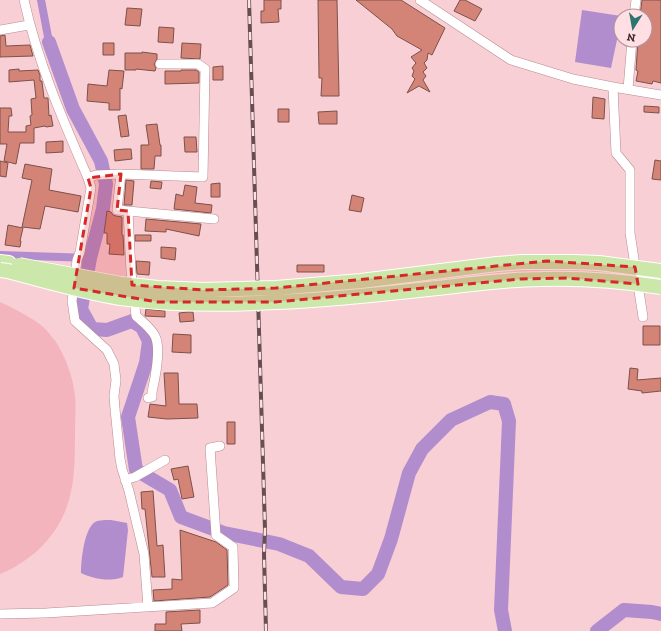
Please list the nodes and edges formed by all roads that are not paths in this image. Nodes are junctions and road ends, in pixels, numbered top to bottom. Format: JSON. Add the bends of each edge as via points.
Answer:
{"nodes":[{"id":1,"x":24,"y":0,"type":"edge"},
{"id":2,"x":420,"y":0,"type":"edge"},
{"id":3,"x":29,"y":25,"type":"junction"},
{"id":4,"x":0,"y":30,"type":"edge"},
{"id":5,"x":631,"y":48,"type":"edge"},
{"id":6,"x":160,"y":64,"type":"dead end"},
{"id":7,"x":613,"y":87,"type":"junction"},
{"id":8,"x":628,"y":88,"type":"junction"},
{"id":9,"x":661,"y":94,"type":"edge"},
{"id":10,"x":117,"y":175,"type":"junction"},
{"id":11,"x":92,"y":176,"type":"junction"},
{"id":12,"x":128,"y":211,"type":"junction"},
{"id":13,"x":214,"y":219,"type":"dead end"},
{"id":14,"x":0,"y":262,"type":"edge"},
{"id":15,"x":0,"y":270,"type":"edge"},
{"id":16,"x":661,"y":271,"type":"edge"},
{"id":17,"x":661,"y":287,"type":"edge"},
{"id":18,"x":643,"y":317,"type":"dead end"},
{"id":19,"x":148,"y":398,"type":"dead end"},
{"id":20,"x":220,"y":446,"type":"dead end"},
{"id":21,"x":165,"y":460,"type":"dead end"},
{"id":22,"x":125,"y":480,"type":"junction"},
{"id":23,"x":148,"y":607,"type":"junction"},
{"id":24,"x":0,"y":614,"type":"edge"}],
"edges":[{"from":1,"to":3,"type":"street"},
{"from":2,"to":7,"type":"street","via":[[511,60],[573,79]]},
{"from":3,"to":4,"type":"street"},
{"from":3,"to":11,"type":"street","via":[[49,86]]},
{"from":5,"to":8,"type":"street"},
{"from":6,"to":10,"type":"street","via":[[198,64],[205,68],[203,176]]},
{"from":7,"to":8,"type":"street"},
{"from":7,"to":18,"type":"street","via":[[616,153],[630,170],[630,233]]},
{"from":8,"to":9,"type":"street"},
{"from":10,"to":11,"type":"street"},
{"from":10,"to":12,"type":"street","via":[[117,210]]},
{"from":11,"to":22,"type":"street","via":[[72,302],[74,321],[107,350],[114,364],[116,423]]},
{"from":12,"to":13,"type":"street"},
{"from":12,"to":19,"type":"street","via":[[136,316],[150,328],[158,346],[152,396]]},
{"from":14,"to":16,"type":"main road","bridge":true,"via":[[121,284],[204,290],[276,288],[361,281],[522,262],[599,263]]},
{"from":15,"to":17,"type":"main road","bridge":true,"via":[[119,298],[204,304],[355,297],[497,282],[567,278]]},
{"from":20,"to":23,"type":"street","via":[[210,448],[216,535],[233,546],[234,588],[212,603]]},
{"from":21,"to":22,"type":"street"},
{"from":22,"to":23,"type":"street","via":[[144,554]]},
{"from":23,"to":24,"type":"street"}]}
